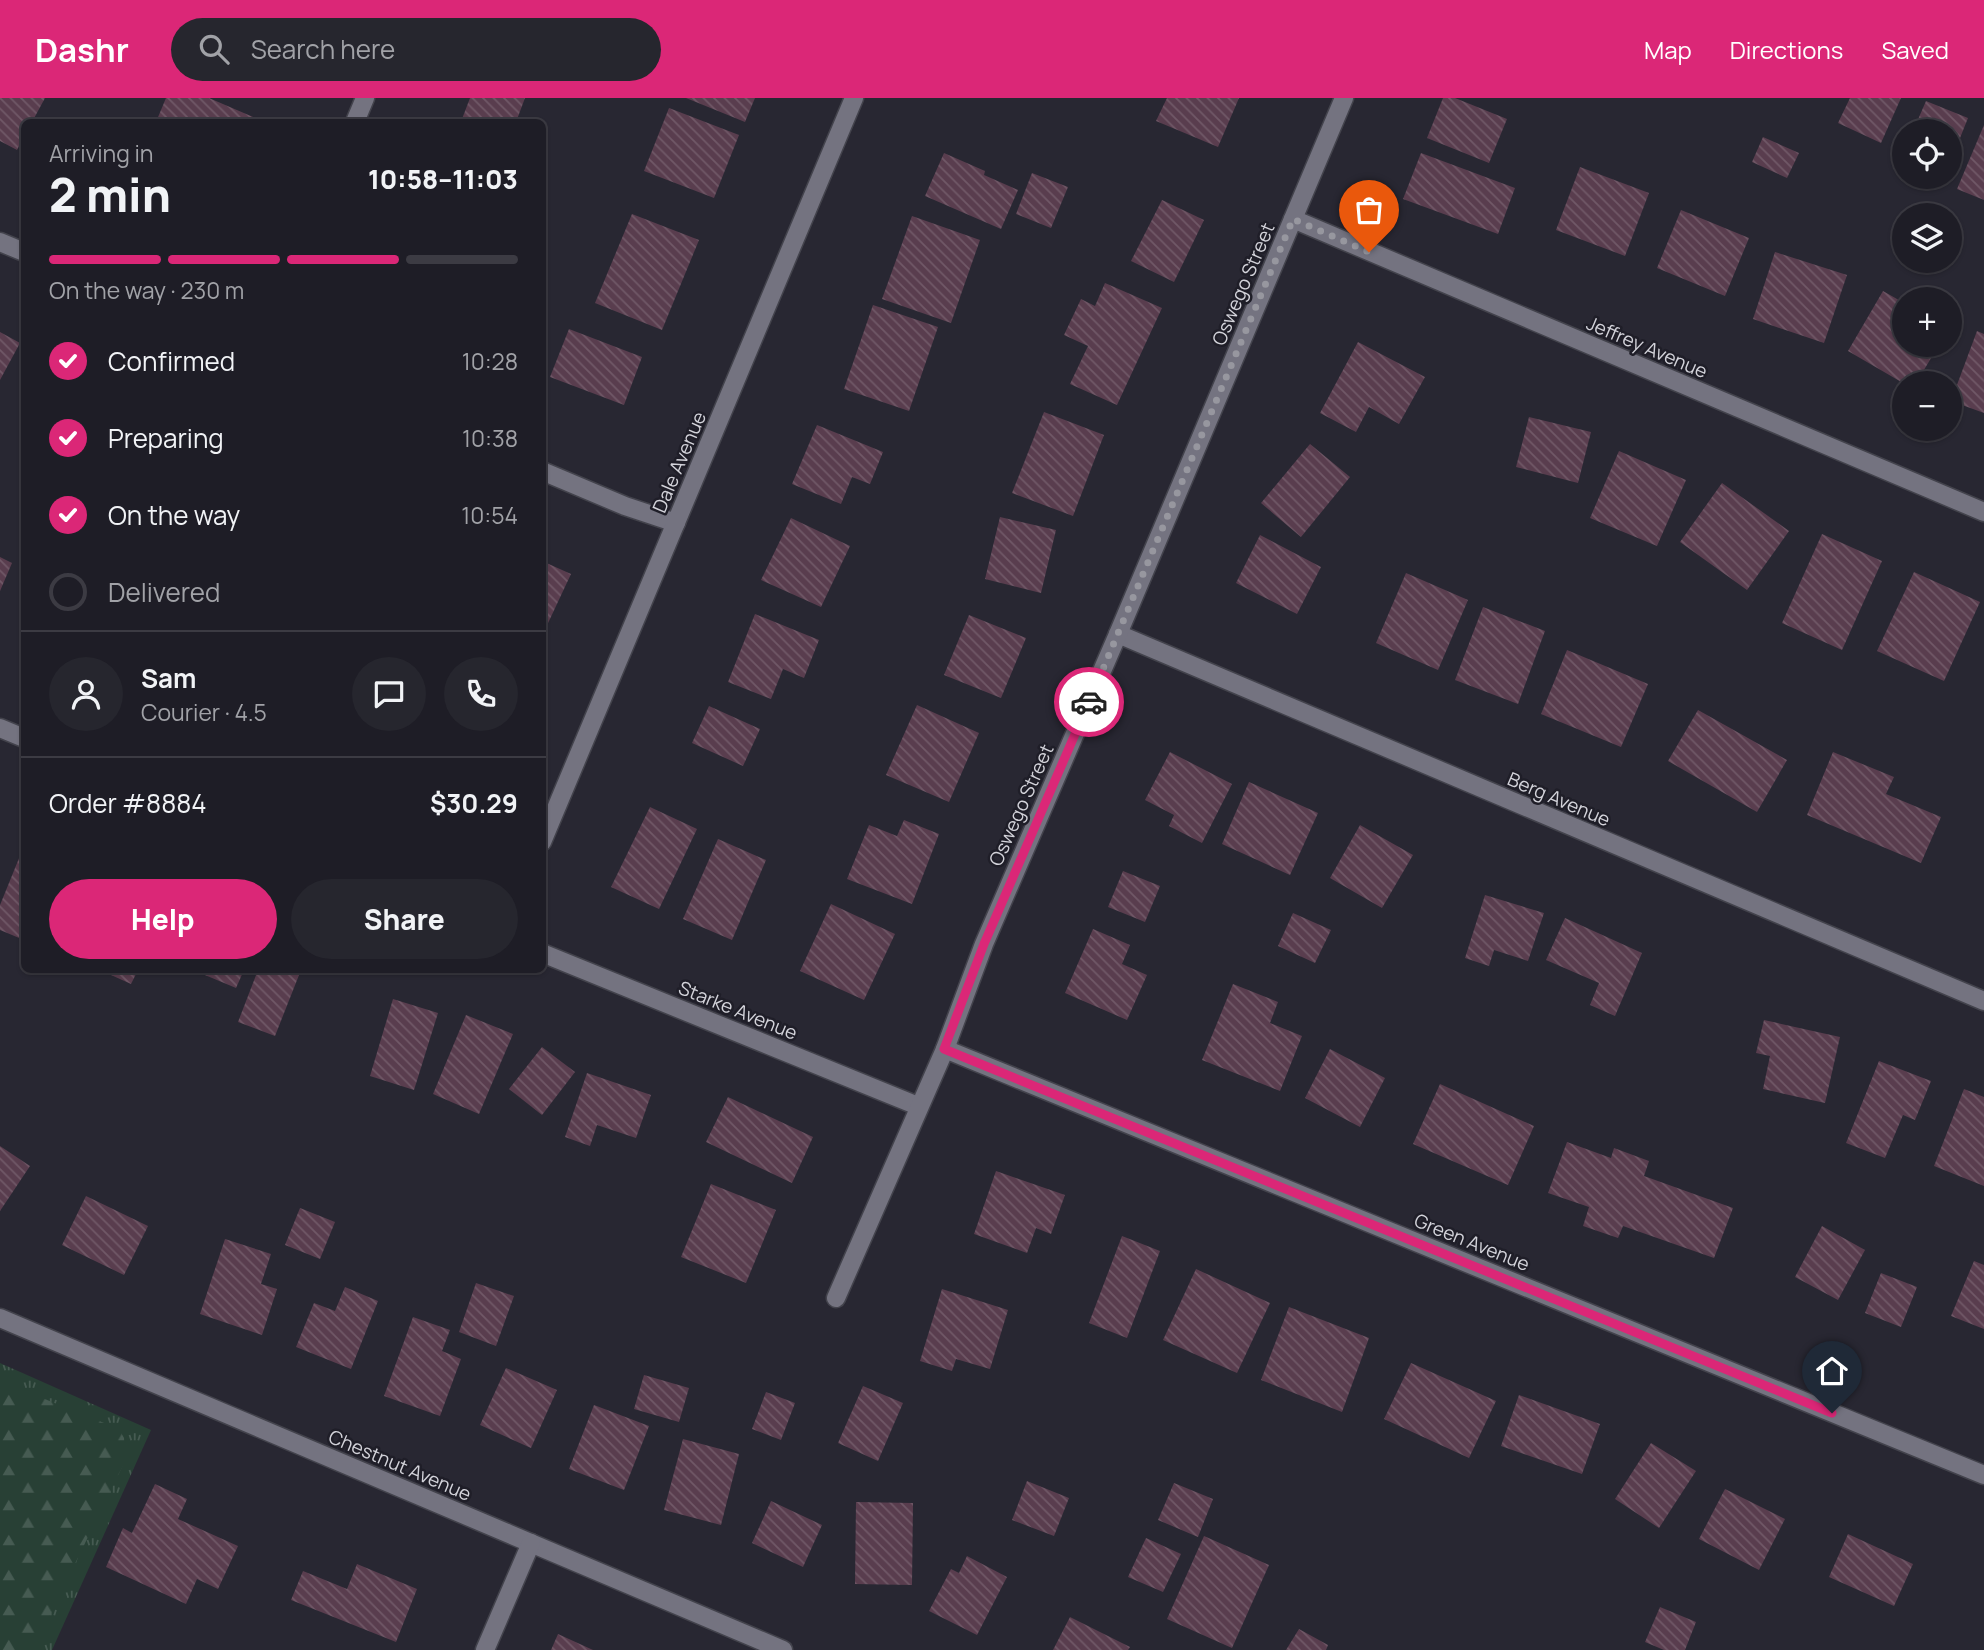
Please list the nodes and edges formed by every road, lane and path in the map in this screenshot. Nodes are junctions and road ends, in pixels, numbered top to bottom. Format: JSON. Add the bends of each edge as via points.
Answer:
{"nodes":[{"id":1,"x":366,"y":98,"type":"edge"},
{"id":2,"x":854,"y":98,"type":"edge"},
{"id":3,"x":1344,"y":98,"type":"edge"},
{"id":4,"x":356,"y":119,"type":"edge"},
{"id":5,"x":1293,"y":219,"type":"junction"},
{"id":6,"x":0,"y":242,"type":"edge"},
{"id":7,"x":21,"y":251,"type":"edge"},
{"id":8,"x":546,"y":473,"type":"edge"},
{"id":9,"x":1984,"y":512,"type":"edge"},
{"id":10,"x":676,"y":523,"type":"junction"},
{"id":11,"x":1118,"y":634,"type":"junction"},
{"id":12,"x":0,"y":728,"type":"edge"},
{"id":13,"x":21,"y":737,"type":"edge"},
{"id":14,"x":546,"y":832,"type":"edge"},
{"id":15,"x":546,"y":955,"type":"edge"},
{"id":16,"x":1984,"y":1001,"type":"edge"},
{"id":17,"x":944,"y":1049,"type":"junction"},
{"id":18,"x":918,"y":1106,"type":"junction"},
{"id":19,"x":836,"y":1298,"type":"dead end"},
{"id":20,"x":0,"y":1318,"type":"edge"},
{"id":21,"x":1984,"y":1475,"type":"edge"},
{"id":22,"x":531,"y":1543,"type":"junction"},
{"id":23,"x":485,"y":1650,"type":"edge"},
{"id":24,"x":783,"y":1650,"type":"edge"}],
"edges":[{"from":1,"to":4,"type":"street"},
{"from":2,"to":10,"type":"street","name":"Dale Avenue"},
{"from":3,"to":5,"type":"street","name":"Oswego Street"},
{"from":5,"to":9,"type":"street","name":"Jeffrey Avenue"},
{"from":5,"to":11,"type":"street","name":"Oswego Street"},
{"from":6,"to":7,"type":"street"},
{"from":8,"to":10,"type":"street"},
{"from":10,"to":14,"type":"street","name":"Dale Avenue"},
{"from":11,"to":16,"type":"street","name":"Berg Avenue"},
{"from":11,"to":17,"type":"street","name":"Oswego Street","via":[[984,944]]},
{"from":12,"to":13,"type":"street"},
{"from":15,"to":18,"type":"street","name":"Starke Avenue"},
{"from":17,"to":18,"type":"street","name":"Oswego Street"},
{"from":17,"to":21,"type":"street","name":"Green Avenue"},
{"from":18,"to":19,"type":"street","name":"Oswego Street"},
{"from":20,"to":22,"type":"street","name":"Chestnut Avenue"},
{"from":22,"to":23,"type":"street"},
{"from":22,"to":24,"type":"street","name":"Chestnut Avenue"}]}
